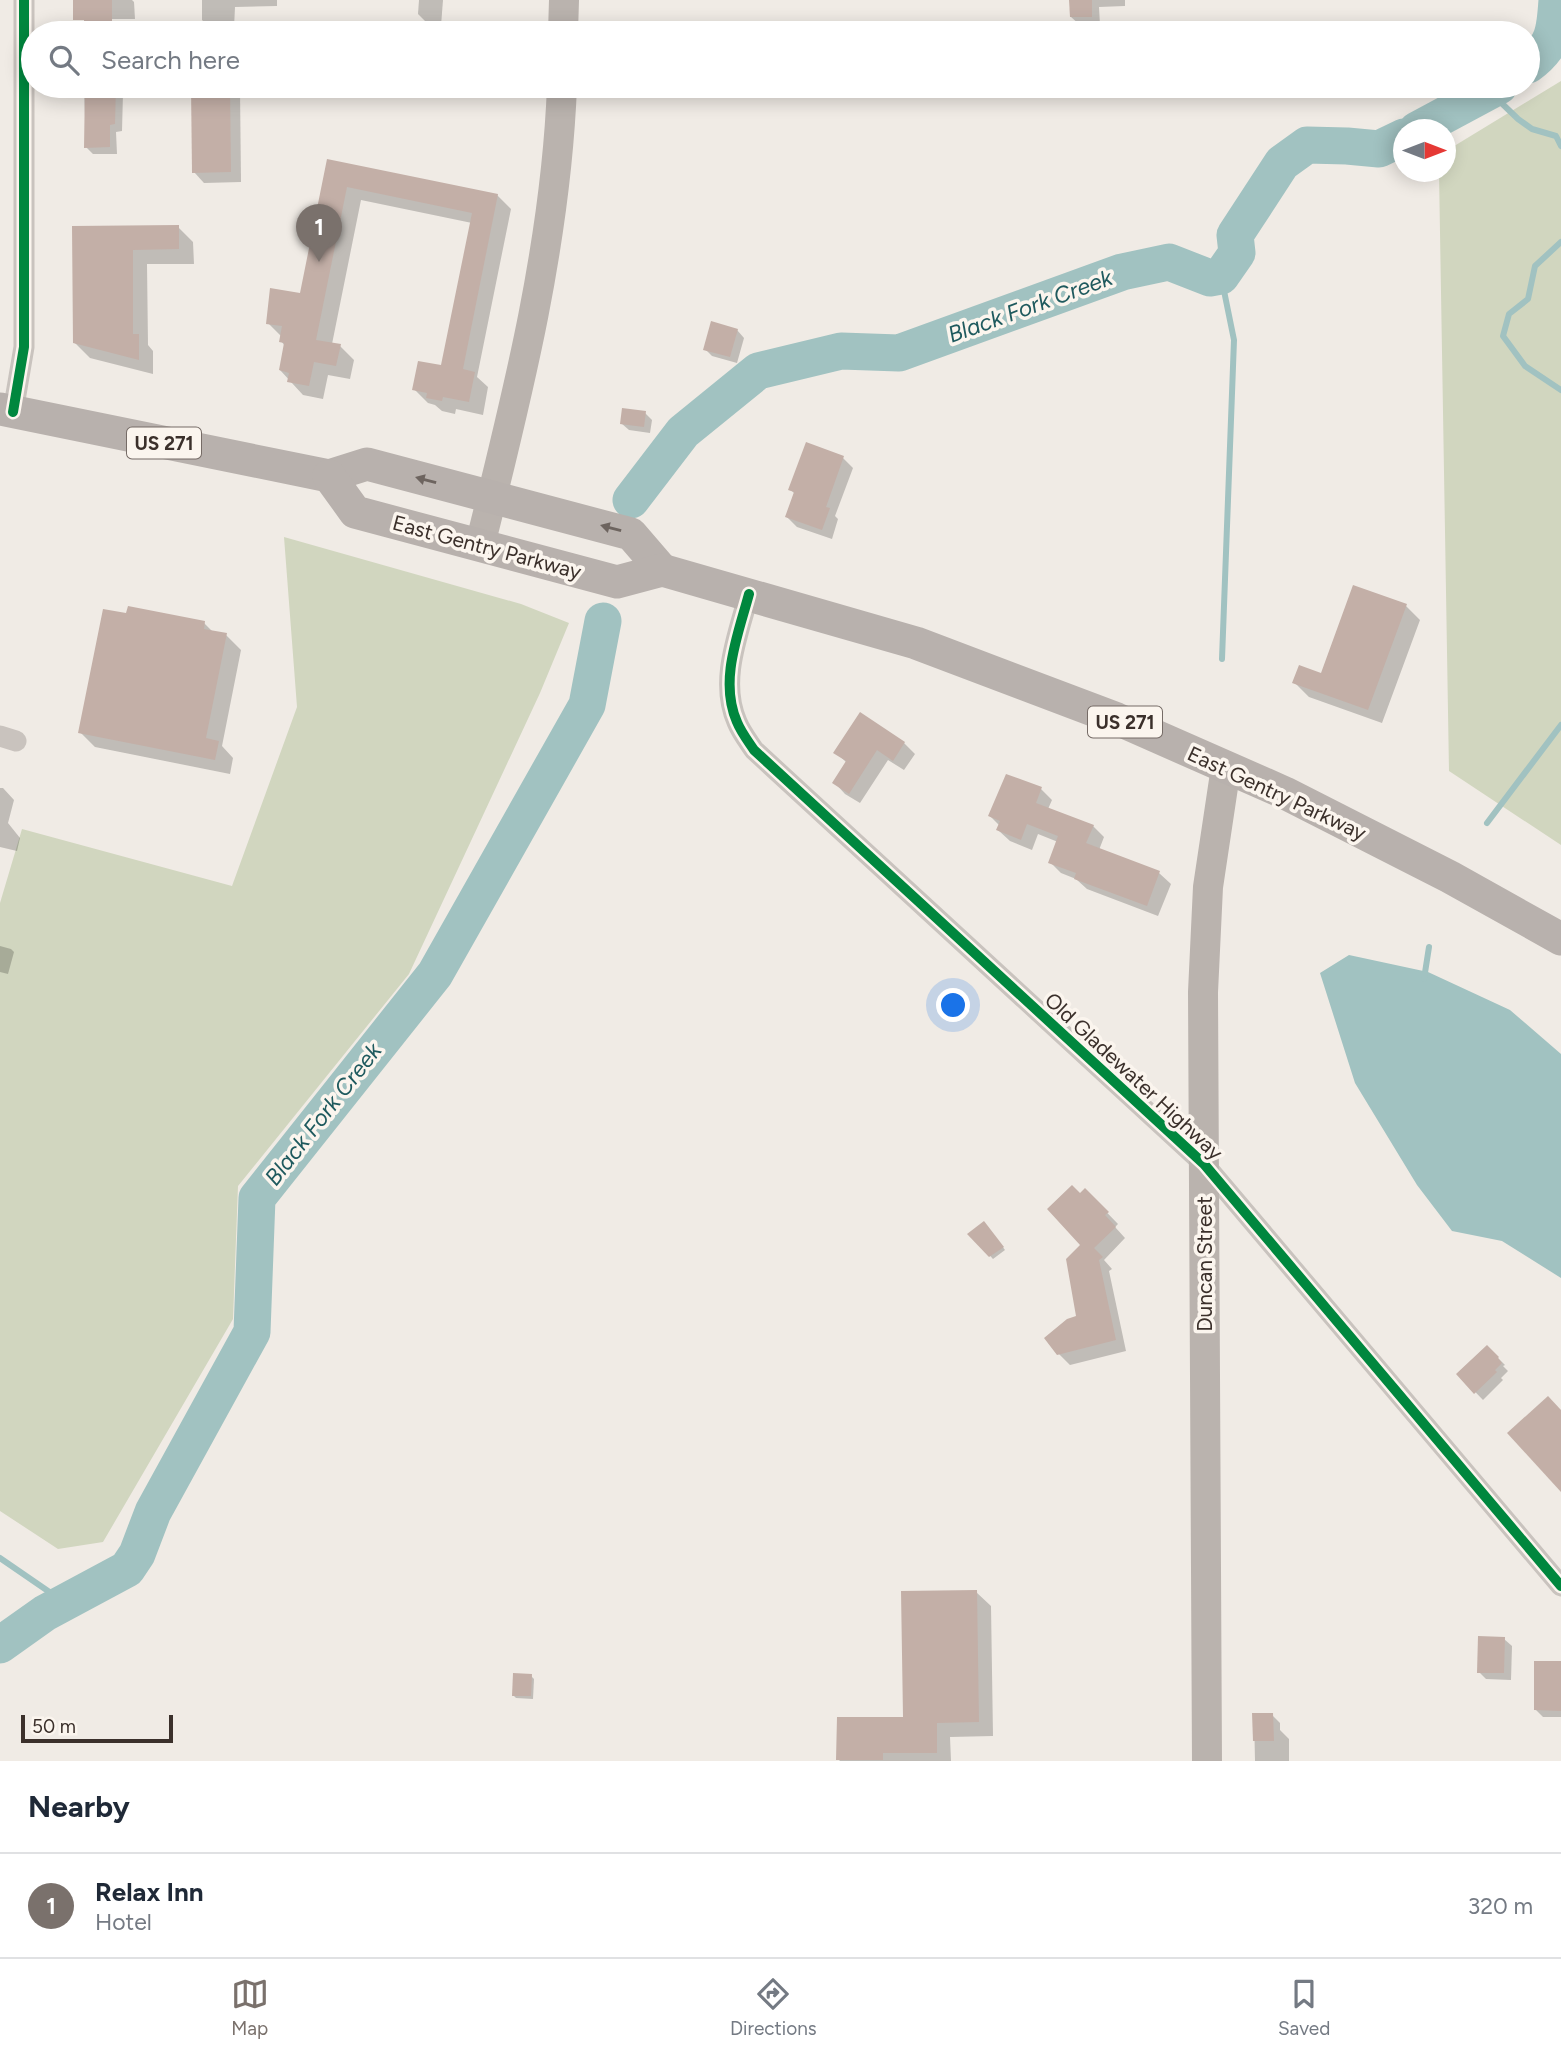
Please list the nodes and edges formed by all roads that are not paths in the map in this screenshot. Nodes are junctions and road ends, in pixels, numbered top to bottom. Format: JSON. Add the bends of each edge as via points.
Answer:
{"nodes":[{"id":1,"x":24,"y":0,"type":"edge"},
{"id":2,"x":564,"y":0,"type":"edge"},
{"id":3,"x":24,"y":21,"type":"edge"},
{"id":4,"x":563,"y":21,"type":"edge"},
{"id":5,"x":24,"y":98,"type":"edge"},
{"id":6,"x":561,"y":98,"type":"edge"},
{"id":7,"x":6,"y":410,"type":"edge"},
{"id":8,"x":329,"y":476,"type":"junction"},
{"id":9,"x":492,"y":497,"type":"junction"},
{"id":10,"x":480,"y":545,"type":"junction"},
{"id":11,"x":662,"y":570,"type":"junction"},
{"id":12,"x":748,"y":594,"type":"junction"},
{"id":13,"x":1226,"y":768,"type":"junction"},
{"id":14,"x":1561,"y":939,"type":"edge"},
{"id":15,"x":1204,"y":1164,"type":"junction"},
{"id":16,"x":1561,"y":1586,"type":"edge"},
{"id":17,"x":1207,"y":1761,"type":"edge"}],
"edges":[{"from":1,"to":3,"type":"street"},
{"from":2,"to":4,"type":"street"},
{"from":5,"to":7,"type":"street","via":[[24,347]]},
{"from":6,"to":9,"type":"street","via":[[545,256]]},
{"from":7,"to":8,"type":"main road","number":"US 271"},
{"from":9,"to":8,"type":"main road","number":"US 271","one_way":true,"via":[[367,464]]},
{"from":8,"to":10,"type":"main road","name":"East Gentry Parkway","via":[[355,512]]},
{"from":9,"to":10,"type":"street"},
{"from":11,"to":9,"type":"main road","number":"US 271","one_way":true,"via":[[631,534]]},
{"from":10,"to":11,"type":"main road","name":"East Gentry Parkway","via":[[617,582]]},
{"from":11,"to":12,"type":"main road","name":"East Gentry Parkway","number":"US 271"},
{"from":12,"to":13,"type":"main road","name":"East Gentry Parkway","number":"US 271","via":[[916,643],[1117,719]]},
{"from":12,"to":15,"type":"street","name":"Old Gladewater Highway","via":[[729,683],[736,720],[754,750]]},
{"from":13,"to":14,"type":"main road","name":"East Gentry Parkway","number":"US 271","via":[[1439,871]]},
{"from":13,"to":15,"type":"street","name":"Duncan Street","via":[[1208,887]]},
{"from":15,"to":16,"type":"street","name":"Old Gladewater Highway"},
{"from":15,"to":17,"type":"street","name":"Duncan Street"}]}
